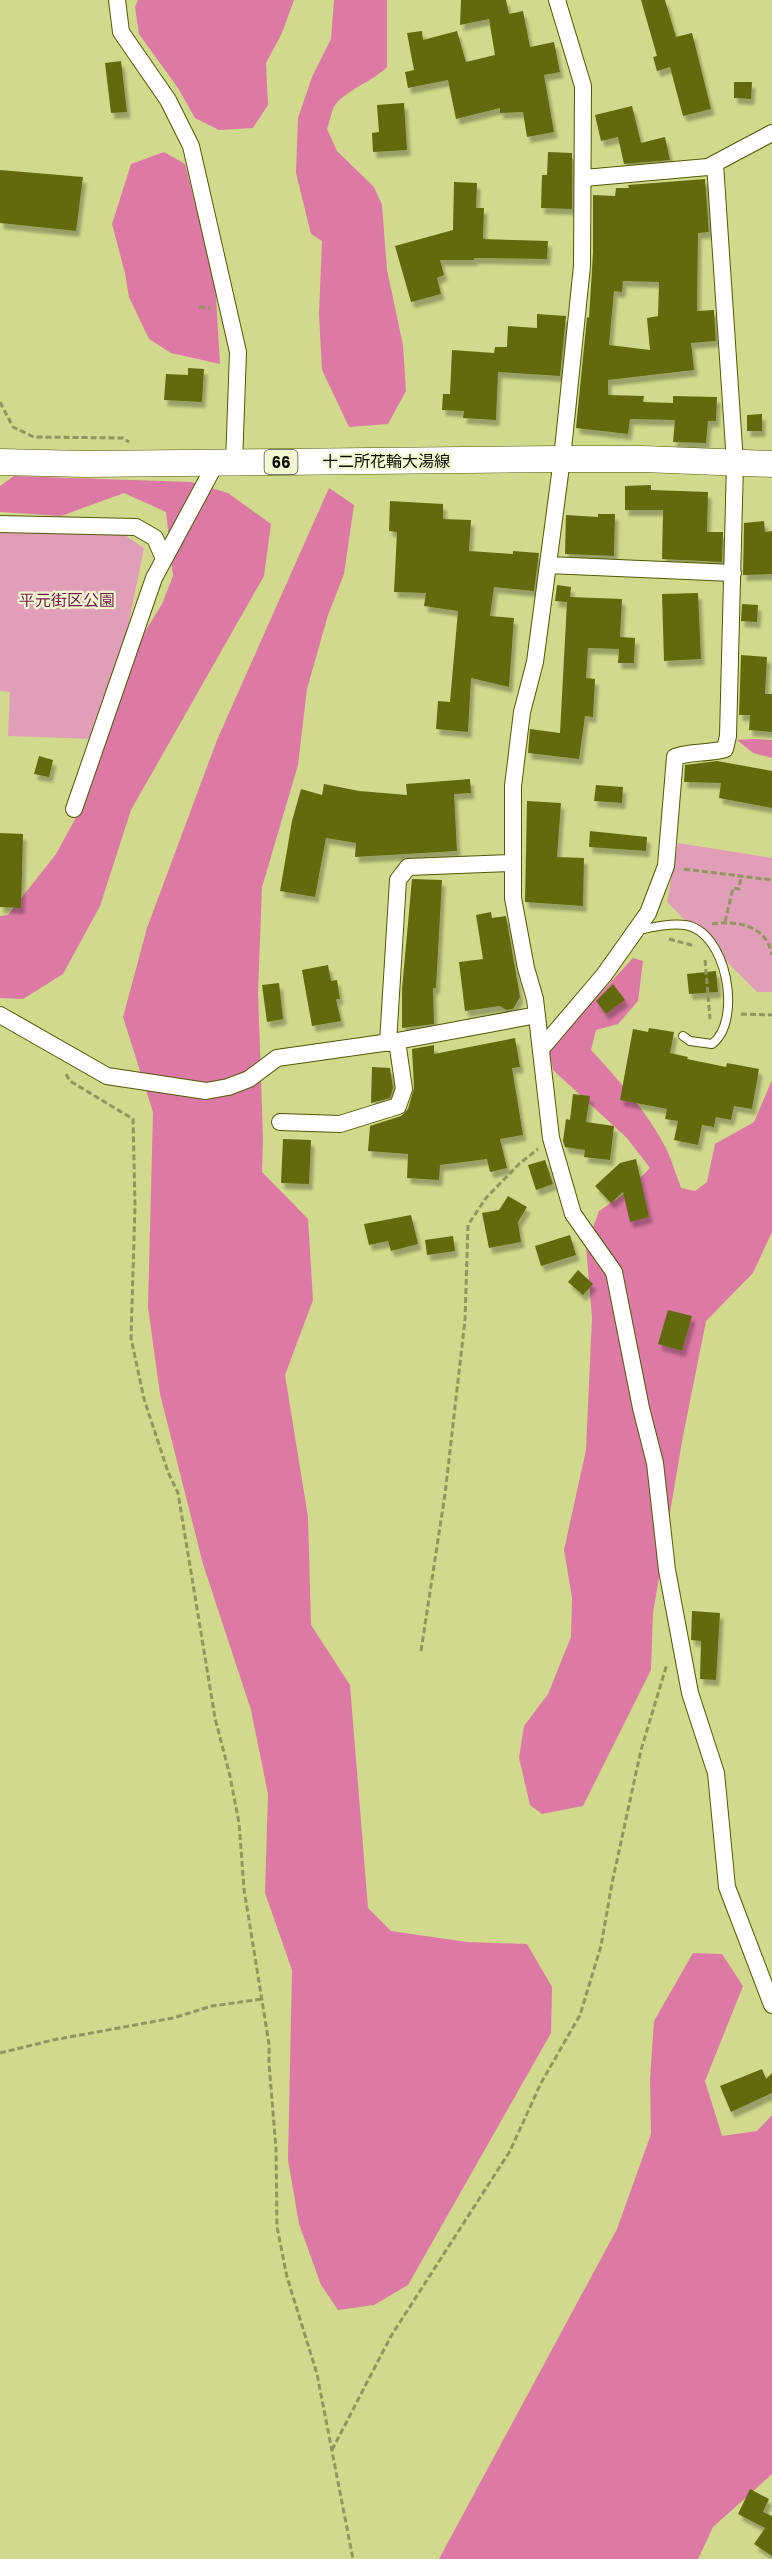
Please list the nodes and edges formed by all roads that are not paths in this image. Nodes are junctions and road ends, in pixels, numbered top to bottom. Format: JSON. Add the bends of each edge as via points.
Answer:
{"nodes":[{"id":1,"x":117,"y":0,"type":"edge"},
{"id":2,"x":557,"y":0,"type":"edge"},
{"id":3,"x":772,"y":133,"type":"edge"},
{"id":4,"x":715,"y":164,"type":"junction"},
{"id":5,"x":584,"y":178,"type":"junction"},
{"id":6,"x":562,"y":459,"type":"junction"},
{"id":7,"x":0,"y":462,"type":"edge"},
{"id":8,"x":225,"y":463,"type":"junction"},
{"id":9,"x":735,"y":463,"type":"junction"},
{"id":10,"x":772,"y":464,"type":"edge"},
{"id":11,"x":0,"y":524,"type":"edge"},
{"id":12,"x":164,"y":559,"type":"junction"},
{"id":13,"x":548,"y":565,"type":"junction"},
{"id":14,"x":733,"y":573,"type":"junction"},
{"id":15,"x":74,"y":809,"type":"dead end"},
{"id":16,"x":513,"y":863,"type":"junction"},
{"id":17,"x":636,"y":931,"type":"junction"},
{"id":18,"x":0,"y":1015,"type":"edge"},
{"id":19,"x":537,"y":1015,"type":"junction"},
{"id":20,"x":683,"y":1036,"type":"dead end"},
{"id":21,"x":392,"y":1042,"type":"junction"},
{"id":22,"x":541,"y":1049,"type":"junction"},
{"id":23,"x":280,"y":1122,"type":"dead end"},
{"id":24,"x":772,"y":2005,"type":"edge"}],
"edges":[{"from":1,"to":8,"type":"street","via":[[121,32],[168,100],[191,146],[238,352]]},
{"from":2,"to":5,"type":"street","via":[[583,86]]},
{"from":3,"to":4,"type":"street"},
{"from":4,"to":5,"type":"street"},
{"from":4,"to":9,"type":"street"},
{"from":5,"to":6,"type":"street","via":[[582,266]]},
{"from":6,"to":8,"type":"main road","name":"十二所花輪大湯線","number":"66"},
{"from":6,"to":9,"type":"main road","name":"十二所花輪大湯線","number":"66"},
{"from":6,"to":13,"type":"street"},
{"from":7,"to":8,"type":"main road","name":"十二所花輪大湯線","number":"66"},
{"from":8,"to":12,"type":"street"},
{"from":9,"to":10,"type":"main road","name":"十二所花輪大湯線","number":"66"},
{"from":9,"to":14,"type":"street"},
{"from":11,"to":12,"type":"street","via":[[136,527],[155,538]]},
{"from":12,"to":15,"type":"street"},
{"from":13,"to":14,"type":"street"},
{"from":13,"to":16,"type":"street","via":[[513,786]]},
{"from":14,"to":17,"type":"street","via":[[725,748],[675,757],[666,866],[648,913]]},
{"from":16,"to":19,"type":"street","via":[[513,898]]},
{"from":16,"to":21,"type":"street","via":[[408,867],[398,880]]},
{"from":17,"to":20,"type":"lane","via":[[685,925],[710,938],[723,965],[727,980],[721,1038],[712,1044]]},
{"from":17,"to":22,"type":"street"},
{"from":18,"to":21,"type":"street","via":[[107,1076],[206,1091],[249,1079],[277,1058]]},
{"from":19,"to":21,"type":"street"},
{"from":19,"to":22,"type":"street"},
{"from":21,"to":23,"type":"street","via":[[404,1089],[398,1106],[340,1124]]},
{"from":22,"to":24,"type":"street","via":[[551,1138],[573,1214],[614,1272],[640,1408],[655,1463],[667,1570],[690,1693],[716,1773],[728,1887]]}]}
